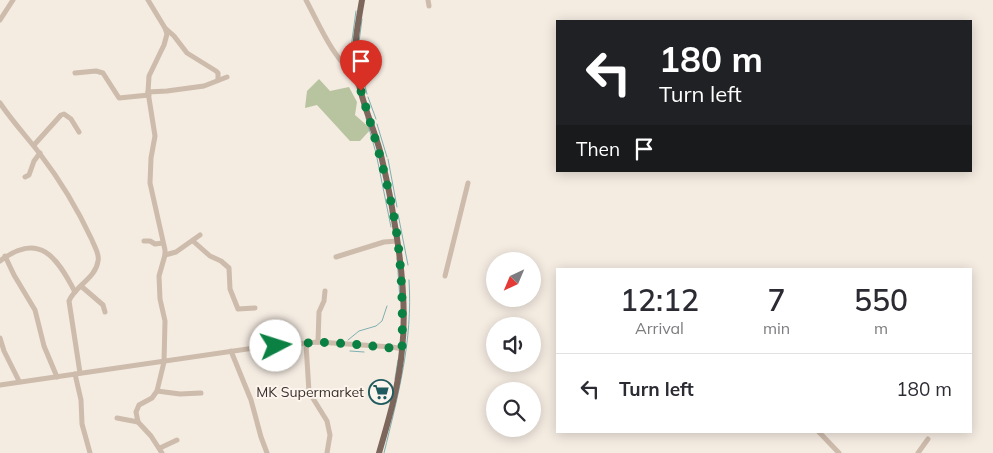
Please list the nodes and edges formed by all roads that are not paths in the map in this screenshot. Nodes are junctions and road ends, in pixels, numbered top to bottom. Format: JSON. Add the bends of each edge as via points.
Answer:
{"nodes":[{"id":1,"x":4,"y":0,"type":"edge"},
{"id":2,"x":148,"y":0,"type":"edge"},
{"id":3,"x":306,"y":0,"type":"edge"},
{"id":4,"x":362,"y":0,"type":"edge"},
{"id":5,"x":11,"y":2,"type":"edge"},
{"id":6,"x":0,"y":20,"type":"edge"},
{"id":7,"x":165,"y":28,"type":"junction"},
{"id":8,"x":75,"y":73,"type":"dead end"},
{"id":9,"x":357,"y":76,"type":"junction"},
{"id":10,"x":227,"y":78,"type":"dead end"},
{"id":11,"x":218,"y":80,"type":"junction"},
{"id":12,"x":149,"y":93,"type":"junction"},
{"id":13,"x":0,"y":103,"type":"edge"},
{"id":14,"x":78,"y":132,"type":"dead end"},
{"id":15,"x":34,"y":146,"type":"junction"},
{"id":16,"x":40,"y":153,"type":"junction"},
{"id":17,"x":25,"y":177,"type":"dead end"},
{"id":18,"x":468,"y":183,"type":"dead end"},
{"id":19,"x":200,"y":235,"type":"dead end"},
{"id":20,"x":144,"y":241,"type":"dead end"},
{"id":21,"x":193,"y":241,"type":"junction"},
{"id":22,"x":397,"y":241,"type":"junction"},
{"id":23,"x":163,"y":242,"type":"junction"},
{"id":24,"x":165,"y":255,"type":"junction"},
{"id":25,"x":336,"y":257,"type":"dead end"},
{"id":26,"x":1,"y":259,"type":"edge"},
{"id":27,"x":444,"y":276,"type":"dead end"},
{"id":28,"x":81,"y":286,"type":"junction"},
{"id":29,"x":325,"y":291,"type":"dead end"},
{"id":30,"x":75,"y":292,"type":"junction"},
{"id":31,"x":255,"y":308,"type":"dead end"},
{"id":32,"x":105,"y":312,"type":"dead end"},
{"id":33,"x":0,"y":338,"type":"edge"},
{"id":34,"x":318,"y":342,"type":"junction"},
{"id":35,"x":306,"y":344,"type":"junction"},
{"id":36,"x":402,"y":349,"type":"junction"},
{"id":37,"x":231,"y":352,"type":"junction"},
{"id":38,"x":164,"y":362,"type":"junction"},
{"id":39,"x":77,"y":374,"type":"junction"},
{"id":40,"x":57,"y":376,"type":"junction"},
{"id":41,"x":19,"y":381,"type":"junction"},
{"id":42,"x":0,"y":385,"type":"edge"},
{"id":43,"x":157,"y":391,"type":"junction"},
{"id":44,"x":201,"y":392,"type":"dead end"},
{"id":45,"x":117,"y":418,"type":"dead end"},
{"id":46,"x":138,"y":422,"type":"junction"},
{"id":47,"x":820,"y":433,"type":"edge"},
{"id":48,"x":928,"y":439,"type":"dead end"},
{"id":49,"x":177,"y":440,"type":"dead end"},
{"id":50,"x":161,"y":450,"type":"edge"},
{"id":51,"x":90,"y":453,"type":"edge"},
{"id":52,"x":267,"y":453,"type":"edge"},
{"id":53,"x":327,"y":453,"type":"edge"},
{"id":54,"x":379,"y":453,"type":"edge"},
{"id":55,"x":839,"y":453,"type":"edge"},
{"id":56,"x":920,"y":453,"type":"edge"}],
"edges":[{"from":1,"to":5,"type":"street"},
{"from":2,"to":7,"type":"street"},
{"from":3,"to":9,"type":"street","via":[[335,52],[348,70]]},
{"from":4,"to":9,"type":"main road","via":[[355,61]]},
{"from":5,"to":6,"type":"street"},
{"from":7,"to":11,"type":"street","via":[[187,53],[216,71]]},
{"from":7,"to":12,"type":"street","via":[[166,40],[149,76]]},
{"from":8,"to":12,"type":"street","via":[[103,73],[119,98]]},
{"from":9,"to":22,"type":"main road","via":[[380,151]]},
{"from":10,"to":11,"type":"street"},
{"from":11,"to":12,"type":"street","via":[[204,86]]},
{"from":12,"to":23,"type":"street","via":[[155,136],[150,183]]},
{"from":13,"to":15,"type":"street"},
{"from":14,"to":15,"type":"street","via":[[64,114]]},
{"from":15,"to":16,"type":"street"},
{"from":16,"to":17,"type":"street"},
{"from":16,"to":28,"type":"street","via":[[84,223],[97,251],[95,269]]},
{"from":18,"to":27,"type":"street"},
{"from":19,"to":21,"type":"street"},
{"from":20,"to":23,"type":"street"},
{"from":21,"to":24,"type":"street"},
{"from":21,"to":31,"type":"street","via":[[229,268],[230,289],[238,309]]},
{"from":22,"to":25,"type":"street"},
{"from":22,"to":36,"type":"main road","via":[[401,272]]},
{"from":23,"to":24,"type":"street"},
{"from":24,"to":38,"type":"street","via":[[158,276],[165,321]]},
{"from":26,"to":30,"type":"street","via":[[26,248],[40,249],[59,263]]},
{"from":26,"to":40,"type":"street","via":[[35,310],[44,346]]},
{"from":28,"to":30,"type":"street"},
{"from":28,"to":32,"type":"street","via":[[103,305]]},
{"from":29,"to":34,"type":"street","via":[[319,312]]},
{"from":30,"to":39,"type":"street","via":[[69,306],[75,335]]},
{"from":33,"to":41,"type":"street"},
{"from":34,"to":35,"type":"street"},
{"from":34,"to":36,"type":"street"},
{"from":35,"to":37,"type":"street"},
{"from":35,"to":53,"type":"street","via":[[308,392],[327,421],[330,435]]},
{"from":36,"to":54,"type":"main road","via":[[394,401]]},
{"from":37,"to":38,"type":"street"},
{"from":37,"to":52,"type":"street","via":[[251,400]]},
{"from":38,"to":39,"type":"street"},
{"from":38,"to":43,"type":"street"},
{"from":39,"to":40,"type":"street"},
{"from":39,"to":51,"type":"street","via":[[82,424]]},
{"from":40,"to":41,"type":"street"},
{"from":41,"to":42,"type":"street"},
{"from":43,"to":44,"type":"street"},
{"from":43,"to":46,"type":"street","via":[[139,405],[136,412]]},
{"from":45,"to":46,"type":"street"},
{"from":46,"to":50,"type":"street"},
{"from":47,"to":55,"type":"street"},
{"from":48,"to":56,"type":"street"},
{"from":49,"to":50,"type":"street"}]}
